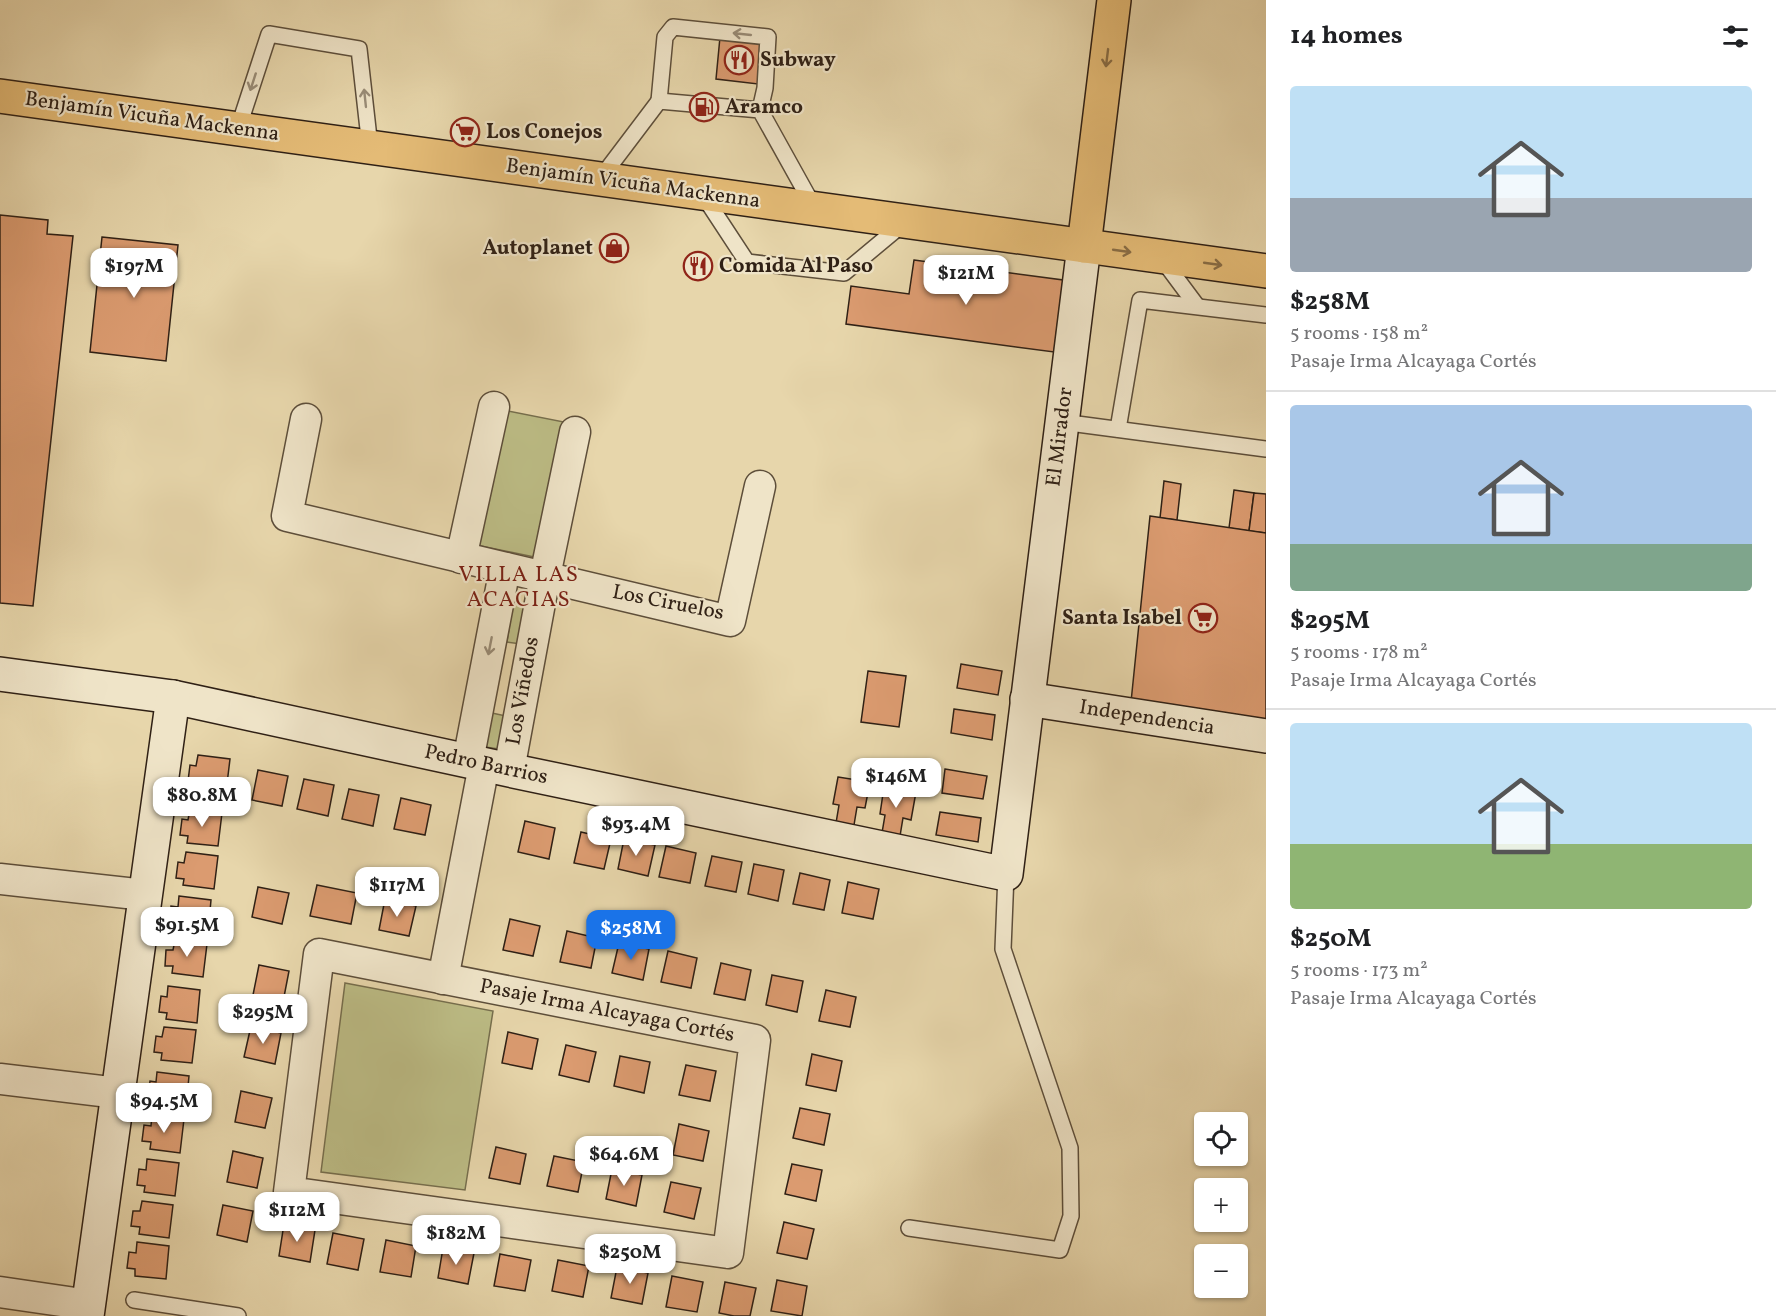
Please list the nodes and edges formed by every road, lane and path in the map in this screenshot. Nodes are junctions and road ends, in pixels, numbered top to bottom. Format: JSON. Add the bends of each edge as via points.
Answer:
{"nodes":[{"id":1,"x":1114,"y":0,"type":"edge"},
{"id":2,"x":0,"y":96,"type":"edge"},
{"id":3,"x":659,"y":101,"type":"junction"},
{"id":4,"x":760,"y":110,"type":"junction"},
{"id":5,"x":238,"y":129,"type":"junction"},
{"id":6,"x":370,"y":147,"type":"junction"},
{"id":7,"x":600,"y":179,"type":"junction"},
{"id":8,"x":702,"y":193,"type":"junction"},
{"id":9,"x":815,"y":209,"type":"junction"},
{"id":10,"x":906,"y":221,"type":"junction"},
{"id":11,"x":1084,"y":246,"type":"junction"},
{"id":12,"x":1161,"y":257,"type":"junction"},
{"id":13,"x":1266,"y":271,"type":"edge"},
{"id":14,"x":1197,"y":306,"type":"junction"},
{"id":15,"x":1266,"y":315,"type":"edge"},
{"id":16,"x":494,"y":407,"type":"dead end"},
{"id":17,"x":306,"y":419,"type":"dead end"},
{"id":18,"x":1062,"y":422,"type":"junction"},
{"id":19,"x":1119,"y":429,"type":"junction"},
{"id":20,"x":575,"y":432,"type":"dead end"},
{"id":21,"x":1266,"y":449,"type":"edge"},
{"id":22,"x":760,"y":486,"type":"dead end"},
{"id":23,"x":461,"y":558,"type":"junction"},
{"id":24,"x":504,"y":568,"type":"junction"},
{"id":25,"x":544,"y":576,"type":"junction"},
{"id":26,"x":0,"y":674,"type":"edge"},
{"id":27,"x":173,"y":697,"type":"junction"},
{"id":28,"x":1028,"y":699,"type":"junction"},
{"id":29,"x":1266,"y":736,"type":"edge"},
{"id":30,"x":487,"y":766,"type":"junction"},
{"id":31,"x":1006,"y":874,"type":"junction"},
{"id":32,"x":0,"y":879,"type":"edge"},
{"id":33,"x":146,"y":895,"type":"junction"},
{"id":34,"x":443,"y":979,"type":"junction"},
{"id":35,"x":0,"y":1079,"type":"edge"},
{"id":36,"x":118,"y":1093,"type":"junction"},
{"id":37,"x":909,"y":1228,"type":"dead end"},
{"id":38,"x":0,"y":1292,"type":"edge"},
{"id":39,"x":134,"y":1300,"type":"dead end"},
{"id":40,"x":88,"y":1310,"type":"edge"},
{"id":41,"x":238,"y":1316,"type":"edge"}],
"edges":[{"from":1,"to":11,"type":"main road","name":"El Mirador","one_way":true},
{"from":2,"to":5,"type":"main road","name":"Benjamín Vicuña Mackenna"},
{"from":3,"to":4,"type":"lane"},
{"from":4,"to":3,"type":"lane","one_way":true,"via":[[768,37],[673,27],[665,37]]},
{"from":3,"to":7,"type":"lane"},
{"from":4,"to":9,"type":"lane"},
{"from":5,"to":6,"type":"main road","name":"Benjamín Vicuña Mackenna"},
{"from":6,"to":5,"type":"lane","one_way":true,"via":[[359,49],[269,34]]},
{"from":6,"to":7,"type":"main road","name":"Benjamín Vicuña Mackenna"},
{"from":7,"to":8,"type":"main road","name":"Benjamín Vicuña Mackenna"},
{"from":8,"to":9,"type":"main road","name":"Benjamín Vicuña Mackenna"},
{"from":8,"to":10,"type":"lane","via":[[747,262],[844,273]]},
{"from":9,"to":10,"type":"main road","name":"Benjamín Vicuña Mackenna"},
{"from":10,"to":11,"type":"main road","name":"Benjamín Vicuña Mackenna"},
{"from":11,"to":12,"type":"main road","name":"Benjamín Vicuña Mackenna","one_way":true},
{"from":11,"to":18,"type":"street","name":"El Mirador"},
{"from":12,"to":13,"type":"main road","name":"Benjamín Vicuña Mackenna","one_way":true},
{"from":12,"to":14,"type":"lane"},
{"from":14,"to":15,"type":"lane"},
{"from":14,"to":19,"type":"lane","via":[[1140,300]]},
{"from":16,"to":23,"type":"street"},
{"from":17,"to":23,"type":"street","name":"Los Ciruelos","via":[[287,516]]},
{"from":18,"to":19,"type":"lane"},
{"from":18,"to":28,"type":"street","name":"El Mirador"},
{"from":19,"to":21,"type":"lane"},
{"from":20,"to":25,"type":"street"},
{"from":22,"to":25,"type":"street","name":"Los Ciruelos","via":[[730,621]]},
{"from":23,"to":24,"type":"street","name":"Los Ciruelos"},
{"from":24,"to":25,"type":"street","name":"Los Ciruelos"},
{"from":24,"to":30,"type":"street","name":"Los Viñedos","one_way":true},
{"from":25,"to":30,"type":"street","name":"Los Viñedos"},
{"from":26,"to":27,"type":"street","name":"Pedro Barrios"},
{"from":27,"to":30,"type":"street","name":"Pedro Barrios"},
{"from":27,"to":33,"type":"street"},
{"from":28,"to":29,"type":"street","name":"Independencia"},
{"from":28,"to":31,"type":"street","name":"El Mirador"},
{"from":30,"to":31,"type":"street","name":"Pedro Barrios"},
{"from":30,"to":34,"type":"street"},
{"from":31,"to":37,"type":"lane","via":[[1003,949],[1070,1148],[1071,1216],[1060,1250]]},
{"from":32,"to":33,"type":"street"},
{"from":33,"to":36,"type":"street"},
{"from":34,"to":34,"type":"street","name":"Pasaje Irma Alcayaga Cortés","via":[[755,1040],[728,1253],[289,1192],[319,954]]},
{"from":35,"to":36,"type":"street"},
{"from":36,"to":40,"type":"street"},
{"from":38,"to":40,"type":"street"},
{"from":39,"to":41,"type":"lane"}]}
